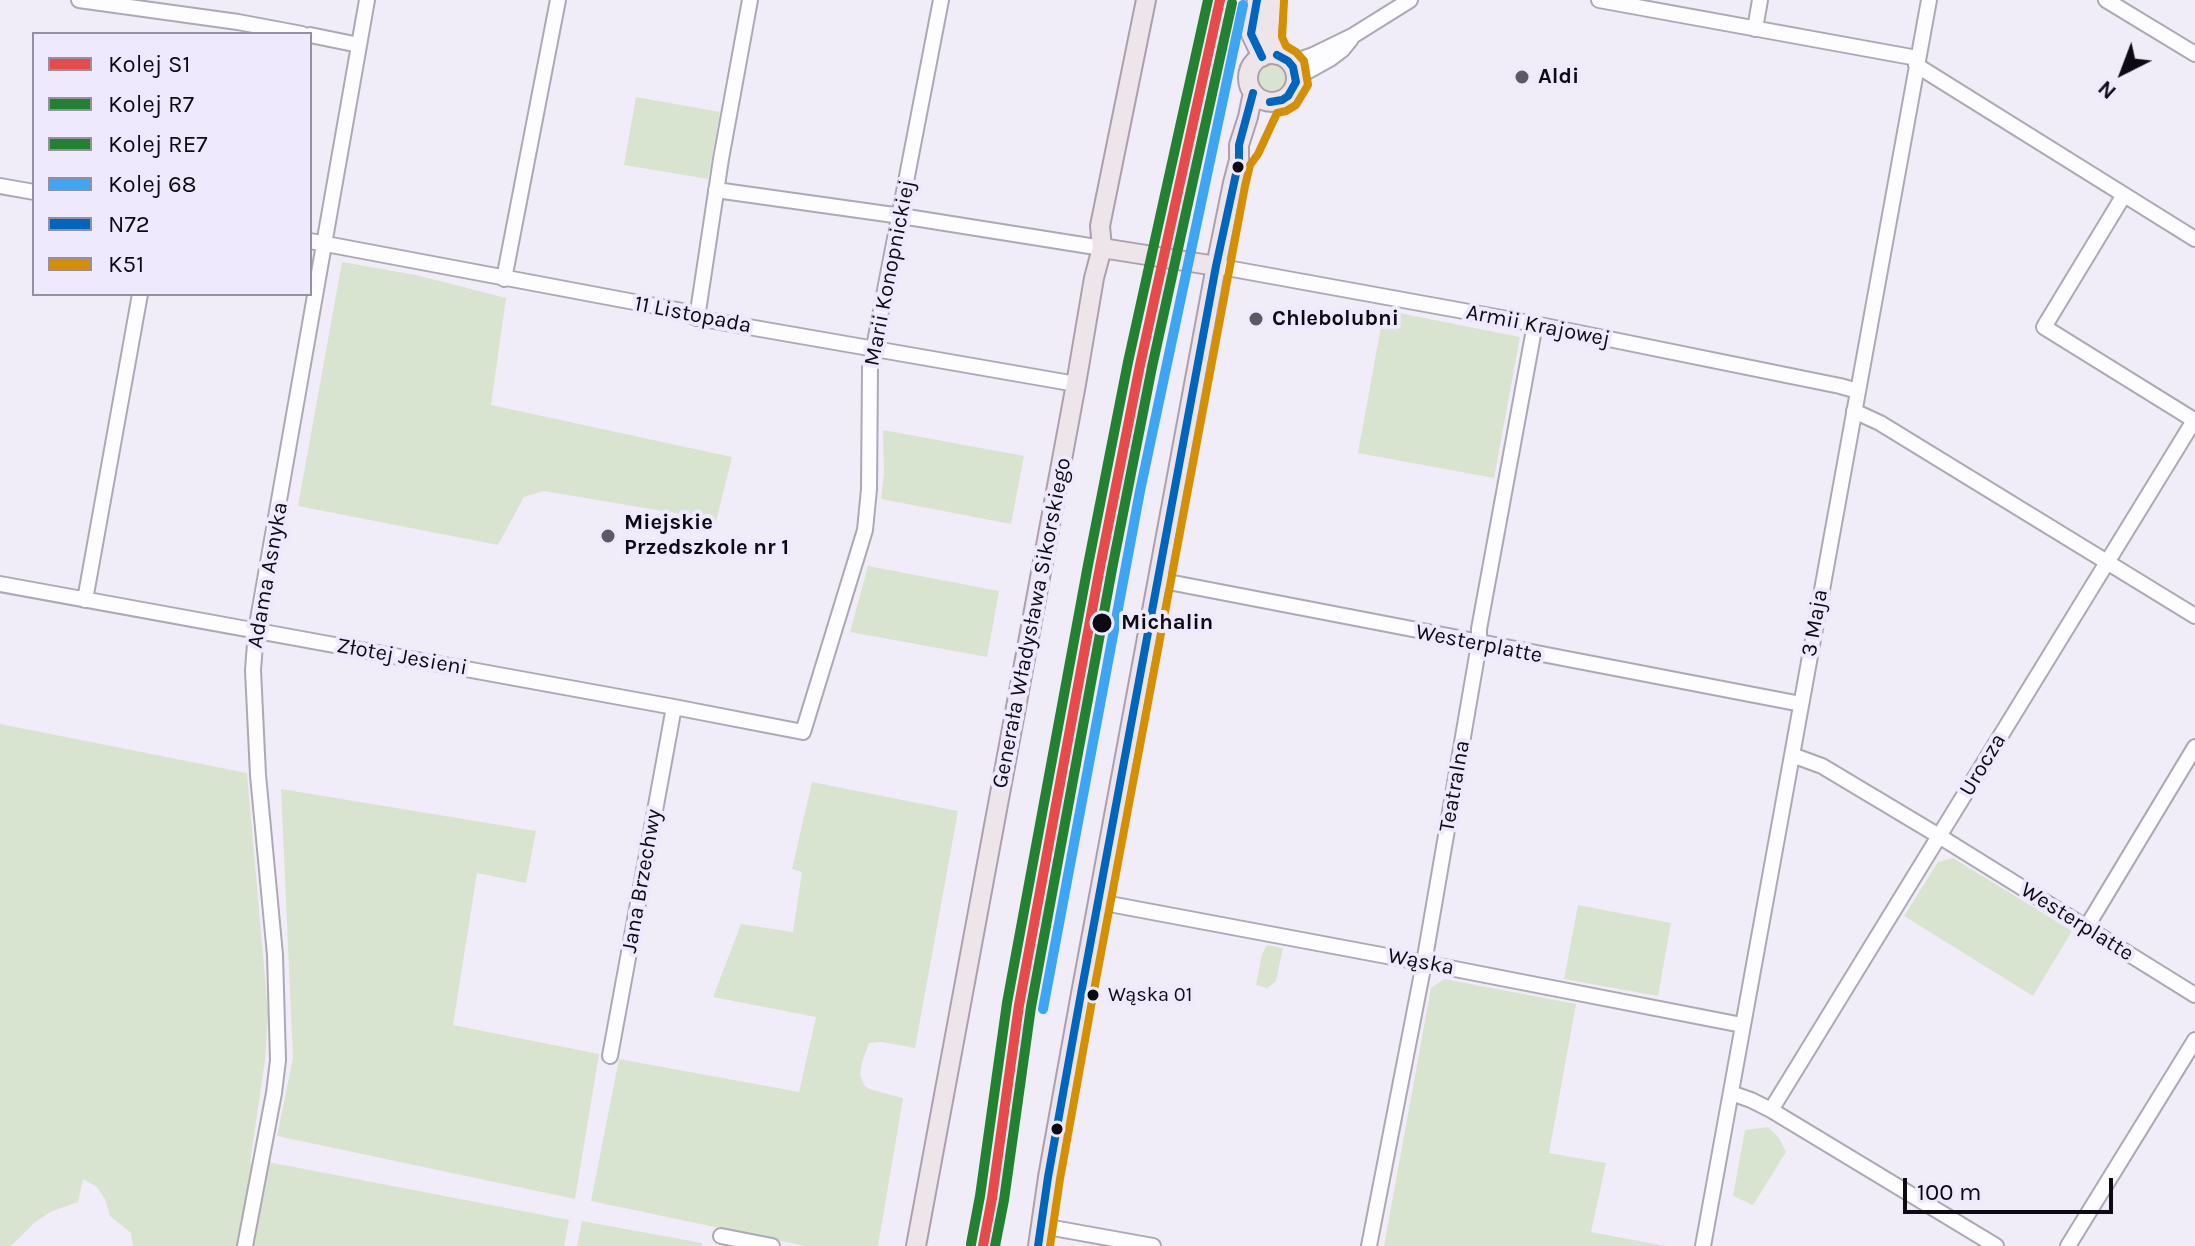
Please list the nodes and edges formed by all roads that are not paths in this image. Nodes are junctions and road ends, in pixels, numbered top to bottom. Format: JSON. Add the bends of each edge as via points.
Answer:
{"nodes":[{"id":1,"x":79,"y":0,"type":"edge"},
{"id":2,"x":367,"y":0,"type":"edge"},
{"id":3,"x":558,"y":0,"type":"edge"},
{"id":4,"x":750,"y":0,"type":"edge"},
{"id":5,"x":941,"y":0,"type":"edge"},
{"id":6,"x":1146,"y":0,"type":"edge"},
{"id":7,"x":1257,"y":0,"type":"edge"},
{"id":8,"x":1272,"y":0,"type":"edge"},
{"id":9,"x":1410,"y":0,"type":"edge"},
{"id":10,"x":1599,"y":0,"type":"edge"},
{"id":11,"x":1760,"y":0,"type":"edge"},
{"id":12,"x":1929,"y":0,"type":"edge"},
{"id":13,"x":2106,"y":0,"type":"edge"},
{"id":14,"x":1755,"y":29,"type":"junction"},
{"id":15,"x":291,"y":32,"type":"edge"},
{"id":16,"x":312,"y":35,"type":"edge"},
{"id":17,"x":359,"y":45,"type":"junction"},
{"id":18,"x":2195,"y":54,"type":"edge"},
{"id":19,"x":1917,"y":62,"type":"junction"},
{"id":20,"x":1281,"y":63,"type":"junction"},
{"id":21,"x":1262,"y":98,"type":"junction"},
{"id":22,"x":0,"y":186,"type":"edge"},
{"id":23,"x":716,"y":190,"type":"junction"},
{"id":24,"x":32,"y":192,"type":"edge"},
{"id":25,"x":2124,"y":195,"type":"junction"},
{"id":26,"x":901,"y":216,"type":"junction"},
{"id":27,"x":2195,"y":239,"type":"edge"},
{"id":28,"x":317,"y":242,"type":"edge"},
{"id":29,"x":1102,"y":248,"type":"junction"},
{"id":30,"x":1216,"y":266,"type":"junction"},
{"id":31,"x":312,"y":274,"type":"edge"},
{"id":32,"x":504,"y":279,"type":"junction"},
{"id":33,"x":140,"y":296,"type":"edge"},
{"id":34,"x":309,"y":296,"type":"edge"},
{"id":35,"x":697,"y":318,"type":"junction"},
{"id":36,"x":1535,"y":324,"type":"junction"},
{"id":37,"x":876,"y":348,"type":"junction"},
{"id":38,"x":1076,"y":384,"type":"junction"},
{"id":39,"x":1858,"y":391,"type":"junction"},
{"id":40,"x":1854,"y":411,"type":"junction"},
{"id":41,"x":2195,"y":419,"type":"edge"},
{"id":42,"x":2107,"y":562,"type":"junction"},
{"id":43,"x":1158,"y":580,"type":"junction"},
{"id":44,"x":0,"y":584,"type":"edge"},
{"id":45,"x":85,"y":600,"type":"junction"},
{"id":46,"x":2195,"y":616,"type":"edge"},
{"id":47,"x":256,"y":631,"type":"junction"},
{"id":48,"x":1479,"y":644,"type":"junction"},
{"id":49,"x":1801,"y":704,"type":"junction"},
{"id":50,"x":674,"y":707,"type":"junction"},
{"id":51,"x":803,"y":732,"type":"joint"},
{"id":52,"x":2195,"y":747,"type":"edge"},
{"id":53,"x":1792,"y":755,"type":"junction"},
{"id":54,"x":1939,"y":836,"type":"junction"},
{"id":55,"x":1099,"y":902,"type":"junction"},
{"id":56,"x":2086,"y":928,"type":"junction"},
{"id":57,"x":1424,"y":963,"type":"junction"},
{"id":58,"x":2195,"y":995,"type":"edge"},
{"id":59,"x":1742,"y":1025,"type":"junction"},
{"id":60,"x":2195,"y":1040,"type":"edge"},
{"id":61,"x":610,"y":1056,"type":"dead end"},
{"id":62,"x":1731,"y":1093,"type":"junction"},
{"id":63,"x":1771,"y":1110,"type":"junction"},
{"id":64,"x":1042,"y":1226,"type":"junction"},
{"id":65,"x":721,"y":1236,"type":"dead end"},
{"id":66,"x":245,"y":1246,"type":"edge"},
{"id":67,"x":772,"y":1246,"type":"edge"},
{"id":68,"x":916,"y":1246,"type":"edge"},
{"id":69,"x":1038,"y":1246,"type":"edge"},
{"id":70,"x":1153,"y":1246,"type":"edge"},
{"id":71,"x":1369,"y":1246,"type":"edge"},
{"id":72,"x":1703,"y":1246,"type":"edge"},
{"id":73,"x":1996,"y":1246,"type":"edge"},
{"id":74,"x":2068,"y":1246,"type":"edge"}],
"edges":[{"from":1,"to":15,"type":"street"},
{"from":2,"to":17,"type":"street","name":"Adama Asnyka"},
{"from":3,"to":32,"type":"street"},
{"from":4,"to":23,"type":"street"},
{"from":5,"to":26,"type":"street","name":"Marii Konopnickiej"},
{"from":6,"to":29,"type":"main road","name":"Generała Władysława Sikorskiego","via":[[1100,226]]},
{"from":7,"to":20,"type":"main road","via":[[1251,34]]},
{"from":8,"to":20,"type":"main road","via":[[1269,34]]},
{"from":9,"to":20,"type":"street","via":[[1354,35],[1319,66]]},
{"from":10,"to":14,"type":"street"},
{"from":11,"to":14,"type":"street"},
{"from":12,"to":19,"type":"street","name":"3 Maja"},
{"from":13,"to":18,"type":"street"},
{"from":14,"to":19,"type":"street"},
{"from":16,"to":17,"type":"street"},
{"from":17,"to":28,"type":"street","name":"Adama Asnyka"},
{"from":19,"to":25,"type":"street"},
{"from":19,"to":39,"type":"street","name":"3 Maja"},
{"from":20,"to":21,"type":"main road","via":[[1295,86],[1282,100]]},
{"from":20,"to":21,"type":"main road","via":[[1253,64],[1249,83]]},
{"from":21,"to":30,"type":"main road","via":[[1248,117],[1239,145]]},
{"from":22,"to":24,"type":"street"},
{"from":23,"to":26,"type":"street"},
{"from":23,"to":35,"type":"street"},
{"from":25,"to":27,"type":"street"},
{"from":25,"to":41,"type":"street","via":[[2044,327]]},
{"from":26,"to":29,"type":"street"},
{"from":26,"to":37,"type":"street","name":"Marii Konopnickiej"},
{"from":28,"to":31,"type":"street","name":"Adama Asnyka"},
{"from":28,"to":32,"type":"street","name":"11 Listopada"},
{"from":29,"to":30,"type":"main road"},
{"from":29,"to":38,"type":"main road","name":"Generała Władysława Sikorskiego"},
{"from":30,"to":36,"type":"street","name":"Armii Krajowej"},
{"from":30,"to":43,"type":"main road"},
{"from":32,"to":35,"type":"street","name":"11 Listopada"},
{"from":33,"to":45,"type":"street"},
{"from":34,"to":47,"type":"street","name":"Adama Asnyka"},
{"from":35,"to":37,"type":"street","name":"11 Listopada"},
{"from":36,"to":39,"type":"street","name":"Armii Krajowej"},
{"from":36,"to":48,"type":"street","name":"Teatralna"},
{"from":37,"to":38,"type":"street","name":"11 Listopada"},
{"from":37,"to":51,"type":"street","name":"Marii Konopnickiej","via":[[870,368],[865,530]]},
{"from":38,"to":68,"type":"main road","name":"Generała Władysława Sikorskiego"},
{"from":39,"to":40,"type":"street","name":"3 Maja"},
{"from":40,"to":42,"type":"street"},
{"from":40,"to":49,"type":"street","name":"3 Maja"},
{"from":41,"to":42,"type":"street","name":"Urocza"},
{"from":42,"to":46,"type":"street"},
{"from":42,"to":54,"type":"street","name":"Urocza"},
{"from":43,"to":48,"type":"street","name":"Westerplatte"},
{"from":43,"to":55,"type":"main road"},
{"from":44,"to":45,"type":"street","name":"Złotej Jesieni"},
{"from":45,"to":47,"type":"street","name":"Złotej Jesieni"},
{"from":47,"to":50,"type":"street","name":"Złotej Jesieni"},
{"from":47,"to":66,"type":"street","name":"Adama Asnyka","via":[[258,775],[279,1021],[278,1060]]},
{"from":48,"to":49,"type":"street","name":"Westerplatte"},
{"from":48,"to":57,"type":"street","name":"Teatralna"},
{"from":49,"to":53,"type":"street","name":"3 Maja"},
{"from":50,"to":51,"type":"street","name":"Złotej Jesieni"},
{"from":50,"to":61,"type":"street","name":"Jana Brzechwy"},
{"from":52,"to":56,"type":"street"},
{"from":53,"to":54,"type":"street","name":"Westerplatte","via":[[1822,766]]},
{"from":53,"to":59,"type":"street","name":"3 Maja"},
{"from":54,"to":56,"type":"street","name":"Westerplatte"},
{"from":54,"to":63,"type":"street","name":"Urocza"},
{"from":55,"to":57,"type":"street","name":"Wąska"},
{"from":55,"to":64,"type":"main road"},
{"from":56,"to":58,"type":"street","name":"Westerplatte"},
{"from":57,"to":59,"type":"street","name":"Wąska"},
{"from":57,"to":71,"type":"street","name":"Teatralna"},
{"from":59,"to":62,"type":"street","name":"3 Maja"},
{"from":60,"to":74,"type":"street"},
{"from":62,"to":63,"type":"street"},
{"from":62,"to":72,"type":"street","name":"3 Maja"},
{"from":63,"to":73,"type":"street"},
{"from":64,"to":69,"type":"main road"},
{"from":64,"to":70,"type":"street"},
{"from":65,"to":67,"type":"street"}]}
